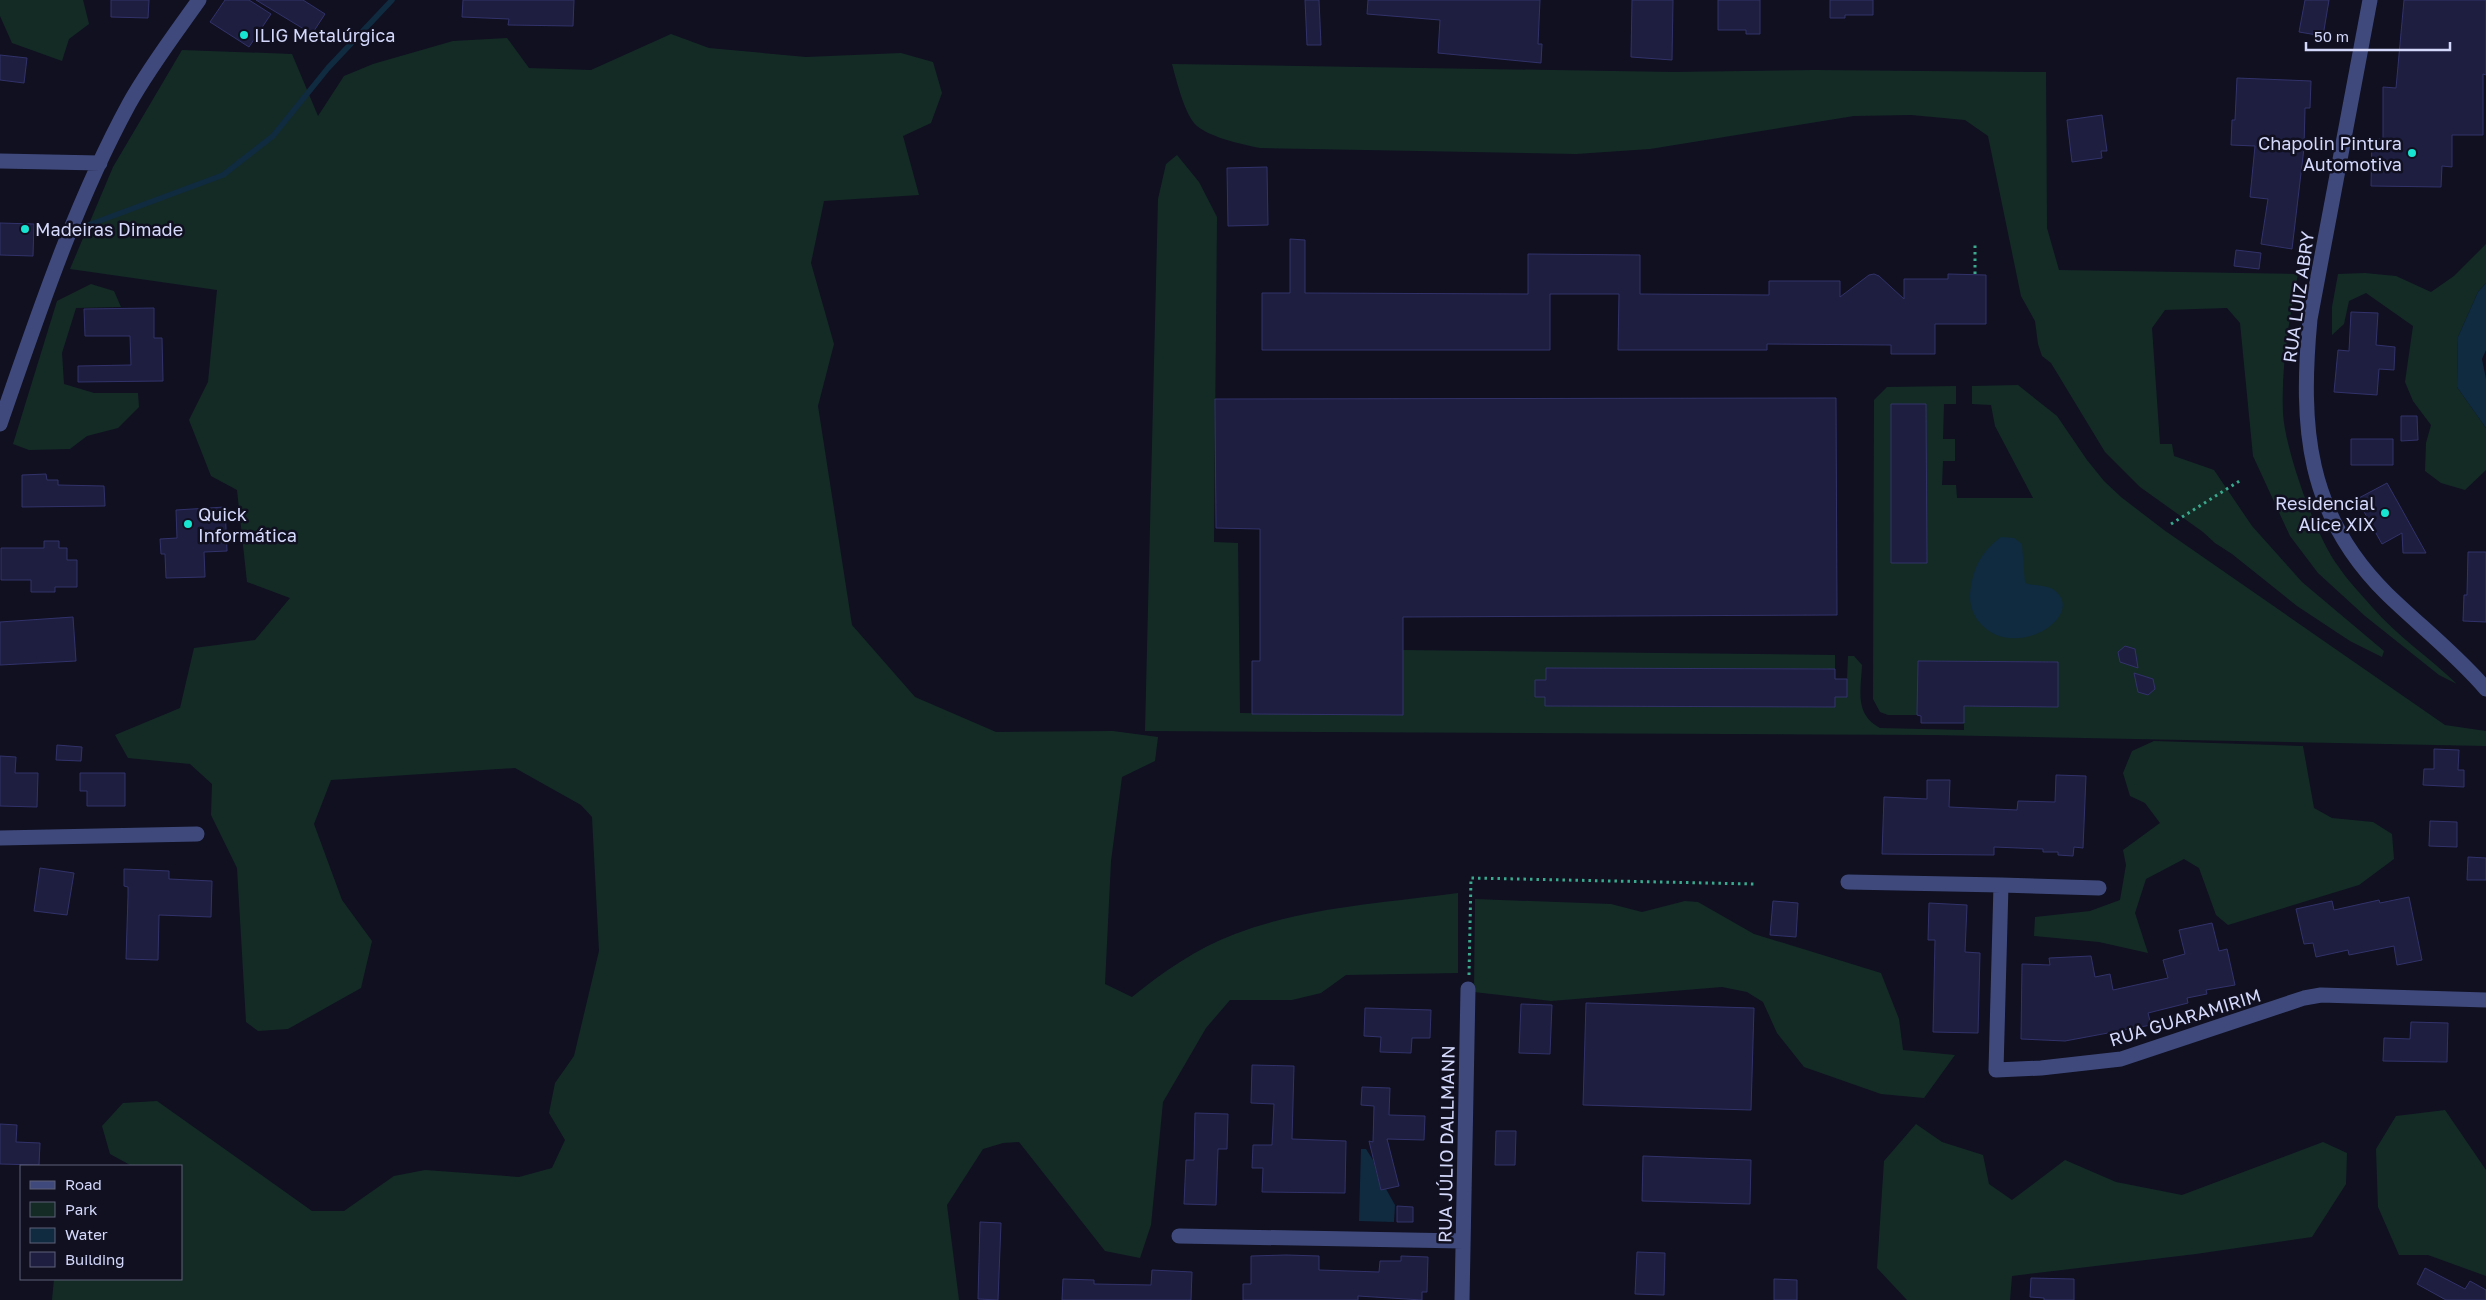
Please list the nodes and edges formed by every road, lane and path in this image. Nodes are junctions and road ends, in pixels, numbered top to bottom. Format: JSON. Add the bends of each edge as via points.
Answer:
{"nodes":[{"id":1,"x":199,"y":0,"type":"edge"},
{"id":2,"x":2370,"y":0,"type":"edge"},
{"id":3,"x":0,"y":162,"type":"edge"},
{"id":4,"x":100,"y":163,"type":"junction"},
{"id":5,"x":1975,"y":242,"type":"dead end"},
{"id":6,"x":1975,"y":274,"type":"dead end"},
{"id":7,"x":0,"y":424,"type":"edge"},
{"id":8,"x":2241,"y":480,"type":"dead end"},
{"id":9,"x":2171,"y":524,"type":"dead end"},
{"id":10,"x":2486,"y":689,"type":"edge"},
{"id":11,"x":198,"y":834,"type":"dead end"},
{"id":12,"x":0,"y":838,"type":"edge"},
{"id":13,"x":1848,"y":882,"type":"dead end"},
{"id":14,"x":1754,"y":884,"type":"dead end"},
{"id":15,"x":2002,"y":885,"type":"junction"},
{"id":16,"x":2099,"y":888,"type":"dead end"},
{"id":17,"x":1468,"y":989,"type":"joint"},
{"id":18,"x":2486,"y":1000,"type":"edge"},
{"id":19,"x":1179,"y":1236,"type":"dead end"},
{"id":20,"x":1463,"y":1241,"type":"junction"},
{"id":21,"x":1462,"y":1300,"type":"edge"}],
"edges":[{"from":1,"to":4,"type":"street","via":[[130,103]]},
{"from":2,"to":10,"type":"street","name":"RUA LUIZ ABRY","via":[[2310,319],[2306,368],[2310,447],[2317,482],[2355,556],[2386,593]]},
{"from":3,"to":4,"type":"street"},
{"from":4,"to":7,"type":"street","via":[[40,308]]},
{"from":5,"to":6,"type":"path"},
{"from":8,"to":9,"type":"path"},
{"from":11,"to":12,"type":"street"},
{"from":13,"to":15,"type":"street"},
{"from":14,"to":17,"type":"path","via":[[1471,878]]},
{"from":15,"to":16,"type":"street"},
{"from":15,"to":18,"type":"street","name":"RUA GUARAMIRIM","via":[[1996,1070],[2121,1059],[2321,995]]},
{"from":17,"to":20,"type":"street","name":"RUA JÚLIO DALLMANN"},
{"from":19,"to":20,"type":"street"},
{"from":20,"to":21,"type":"street","name":"RUA JÚLIO DALLMANN"}]}
